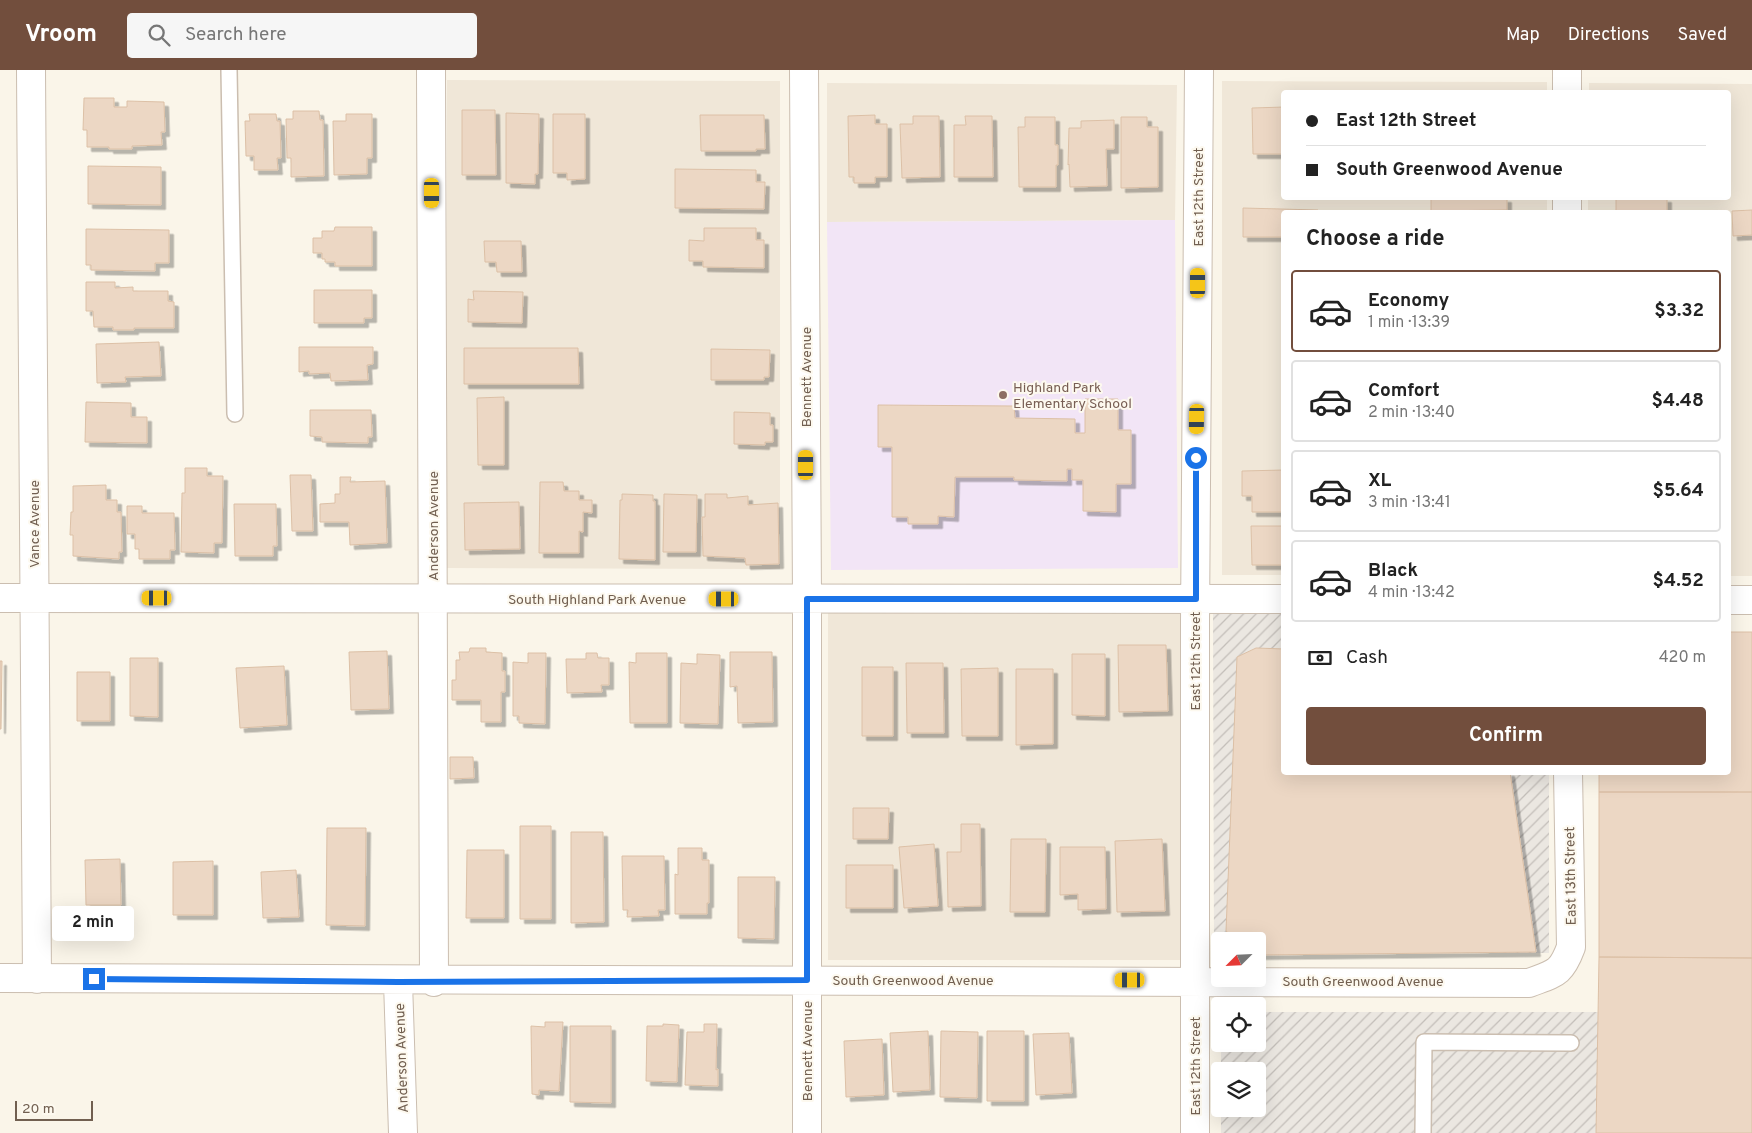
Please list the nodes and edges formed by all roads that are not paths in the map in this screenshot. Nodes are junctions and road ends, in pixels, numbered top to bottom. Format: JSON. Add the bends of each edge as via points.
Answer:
{"nodes":[{"id":1,"x":31,"y":70,"type":"edge"},
{"id":2,"x":229,"y":70,"type":"edge"},
{"id":3,"x":431,"y":70,"type":"edge"},
{"id":4,"x":804,"y":70,"type":"edge"},
{"id":5,"x":1199,"y":70,"type":"edge"},
{"id":6,"x":1567,"y":70,"type":"edge"},
{"id":7,"x":1567,"y":90,"type":"edge"},
{"id":8,"x":235,"y":414,"type":"dead end"},
{"id":9,"x":0,"y":598,"type":"edge"},
{"id":10,"x":35,"y":598,"type":"junction"},
{"id":11,"x":433,"y":598,"type":"junction"},
{"id":12,"x":807,"y":599,"type":"junction"},
{"id":13,"x":1196,"y":599,"type":"junction"},
{"id":14,"x":1281,"y":600,"type":"edge"},
{"id":15,"x":1731,"y":600,"type":"edge"},
{"id":16,"x":1752,"y":600,"type":"edge"},
{"id":17,"x":1568,"y":775,"type":"edge"},
{"id":18,"x":1553,"y":973,"type":"joint"},
{"id":19,"x":0,"y":978,"type":"edge"},
{"id":20,"x":37,"y":979,"type":"junction"},
{"id":21,"x":807,"y":980,"type":"junction"},
{"id":22,"x":1194,"y":980,"type":"junction"},
{"id":23,"x":398,"y":982,"type":"junction"},
{"id":24,"x":434,"y":982,"type":"junction"},
{"id":25,"x":1571,"y":1043,"type":"dead end"},
{"id":26,"x":403,"y":1133,"type":"edge"},
{"id":27,"x":807,"y":1133,"type":"edge"},
{"id":28,"x":1196,"y":1133,"type":"edge"},
{"id":29,"x":1423,"y":1133,"type":"edge"}],
"edges":[{"from":1,"to":10,"type":"street","name":"Vance Avenue"},
{"from":2,"to":8,"type":"lane"},
{"from":3,"to":11,"type":"street","name":"Anderson Avenue"},
{"from":4,"to":12,"type":"street","name":"Bennett Avenue"},
{"from":5,"to":13,"type":"street","name":"East 12th Street"},
{"from":6,"to":7,"type":"street"},
{"from":9,"to":10,"type":"street","name":"South Highland Park Avenue"},
{"from":10,"to":11,"type":"street","name":"South Highland Park Avenue"},
{"from":10,"to":20,"type":"street","name":"Vance Avenue"},
{"from":11,"to":12,"type":"street","name":"South Highland Park Avenue"},
{"from":11,"to":24,"type":"street","name":"Anderson Avenue"},
{"from":12,"to":13,"type":"street","name":"South Highland Park Avenue"},
{"from":12,"to":21,"type":"street","name":"Bennett Avenue"},
{"from":13,"to":14,"type":"street","name":"South Highland Park Avenue"},
{"from":13,"to":22,"type":"street","name":"East 12th Street"},
{"from":15,"to":16,"type":"street"},
{"from":17,"to":18,"type":"street","name":"East 13th Street","via":[[1571,947],[1565,965]]},
{"from":18,"to":22,"type":"street","name":"South Greenwood Avenue","via":[[1529,982]]},
{"from":19,"to":20,"type":"street","name":"South Greenwood Avenue"},
{"from":20,"to":23,"type":"street","name":"South Greenwood Avenue"},
{"from":21,"to":22,"type":"street","name":"South Greenwood Avenue"},
{"from":21,"to":24,"type":"street","name":"South Greenwood Avenue"},
{"from":21,"to":27,"type":"street","name":"Bennett Avenue"},
{"from":22,"to":28,"type":"street","name":"East 12th Street"},
{"from":23,"to":24,"type":"street","name":"South Greenwood Avenue"},
{"from":23,"to":26,"type":"street","name":"Anderson Avenue"},
{"from":25,"to":29,"type":"lane","via":[[1424,1042]]}]}
